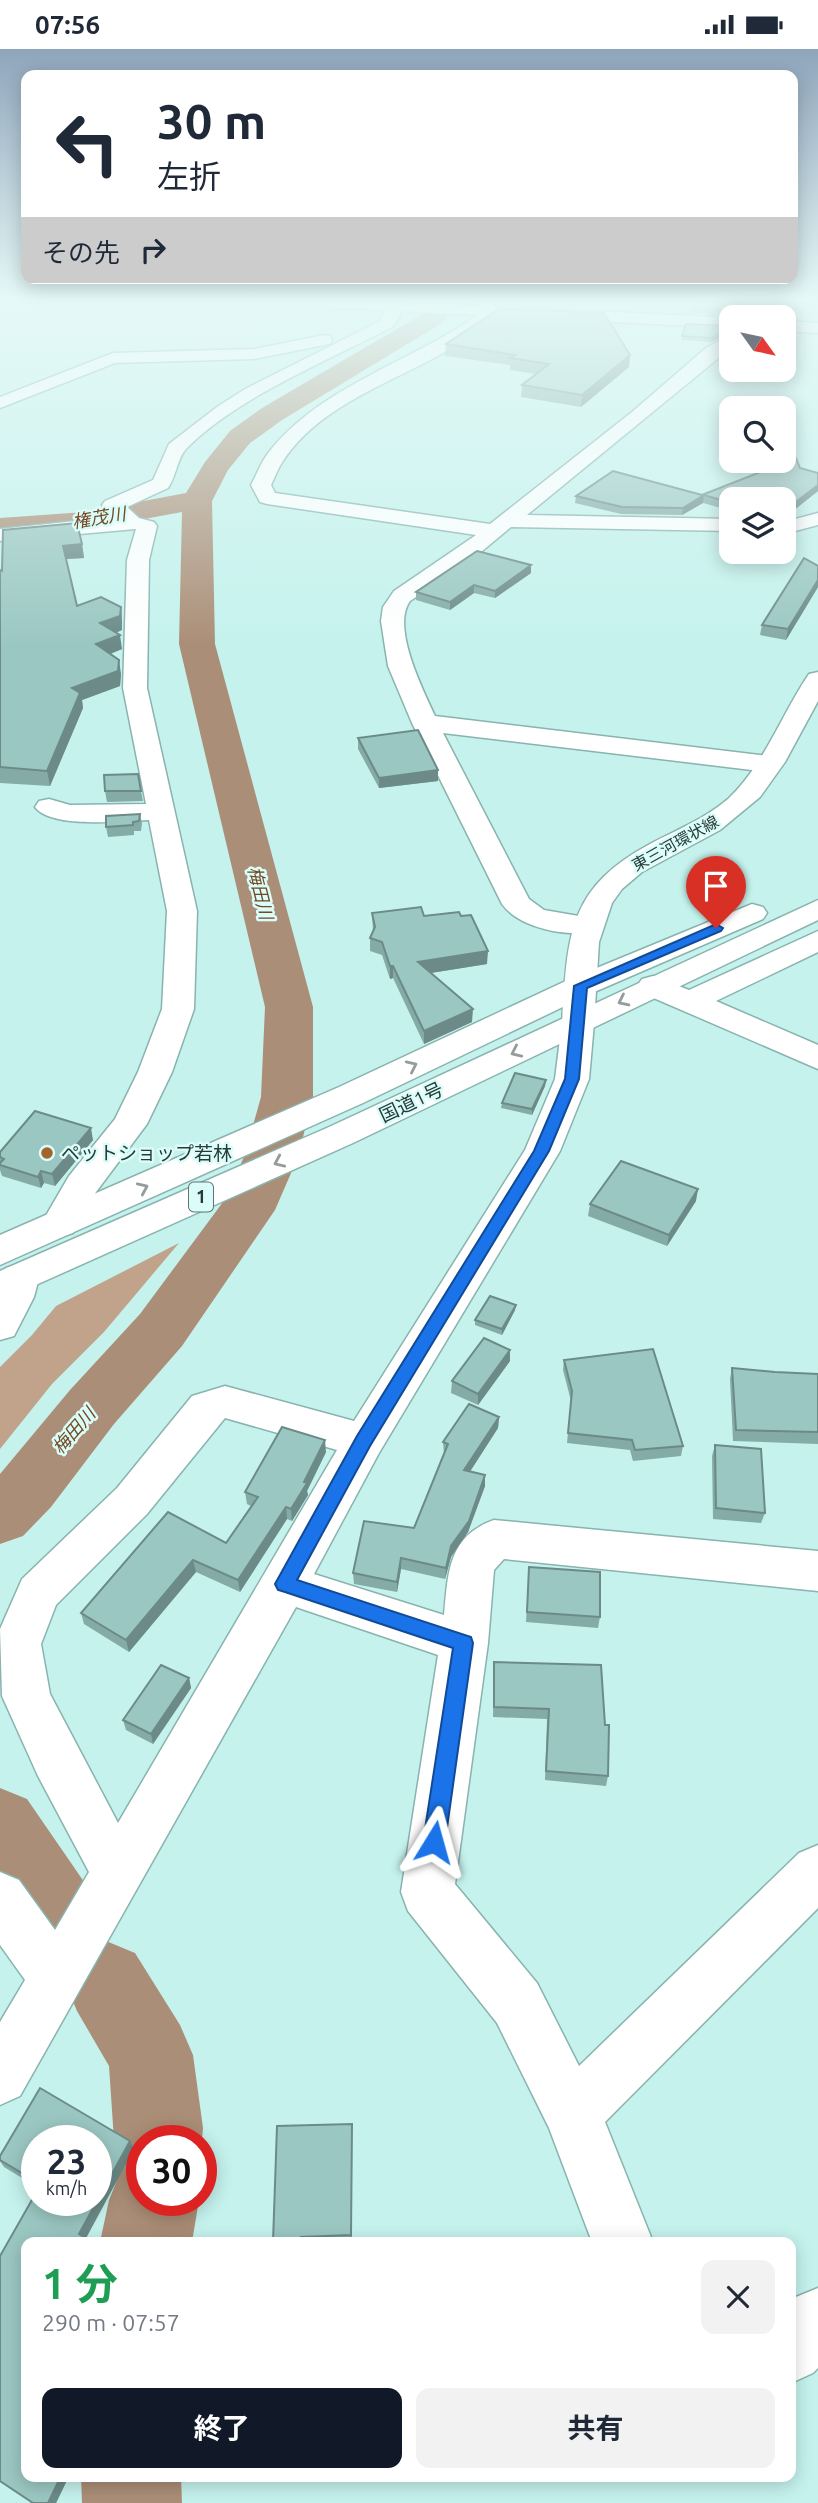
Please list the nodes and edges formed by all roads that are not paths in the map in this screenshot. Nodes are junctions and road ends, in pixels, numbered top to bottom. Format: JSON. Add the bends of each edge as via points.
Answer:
{"nodes":[{"id":1,"x":216,"y":417,"type":"edge"},
{"id":2,"x":319,"y":417,"type":"edge"},
{"id":3,"x":638,"y":417,"type":"edge"},
{"id":4,"x":122,"y":514,"type":"junction"},
{"id":5,"x":0,"y":516,"type":"edge"},
{"id":6,"x":818,"y":519,"type":"edge"},
{"id":7,"x":719,"y":525,"type":"edge"},
{"id":8,"x":796,"y":525,"type":"edge"},
{"id":9,"x":500,"y":526,"type":"junction"},
{"id":10,"x":0,"y":534,"type":"edge"},
{"id":11,"x":818,"y":679,"type":"edge"},
{"id":12,"x":425,"y":723,"type":"junction"},
{"id":13,"x":769,"y":764,"type":"junction"},
{"id":14,"x":49,"y":807,"type":"dead end"},
{"id":15,"x":162,"y":812,"type":"junction"},
{"id":16,"x":818,"y":884,"type":"edge"},
{"id":17,"x":818,"y":909,"type":"edge"},
{"id":18,"x":585,"y":925,"type":"junction"},
{"id":19,"x":818,"y":940,"type":"edge"},
{"id":20,"x":653,"y":986,"type":"junction"},
{"id":21,"x":689,"y":1002,"type":"junction"},
{"id":22,"x":579,"y":1004,"type":"junction"},
{"id":23,"x":818,"y":1058,"type":"edge"},
{"id":24,"x":67,"y":1233,"type":"junction"},
{"id":25,"x":7,"y":1272,"type":"edge"},
{"id":26,"x":0,"y":1325,"type":"edge"},
{"id":27,"x":364,"y":1441,"type":"junction"},
{"id":28,"x":818,"y":1571,"type":"edge"},
{"id":29,"x":285,"y":1584,"type":"junction"},
{"id":30,"x":464,"y":1643,"type":"junction"},
{"id":31,"x":818,"y":1871,"type":"edge"},
{"id":32,"x":117,"y":1872,"type":"junction"},
{"id":33,"x":0,"y":1899,"type":"edge"},
{"id":34,"x":56,"y":1978,"type":"junction"},
{"id":35,"x":0,"y":2076,"type":"edge"},
{"id":36,"x":572,"y":2113,"type":"junction"},
{"id":37,"x":622,"y":2237,"type":"edge"},
{"id":38,"x":818,"y":2319,"type":"edge"},
{"id":39,"x":796,"y":2345,"type":"edge"}],
"edges":[{"from":1,"to":4,"type":"main road","via":[[176,448],[161,484],[136,497]]},
{"from":2,"to":9,"type":"main road","via":[[276,456],[261,485],[267,498]]},
{"from":3,"to":9,"type":"main road"},
{"from":4,"to":5,"type":"main road","via":[[75,511]]},
{"from":4,"to":10,"type":"main road"},
{"from":4,"to":15,"type":"main road","via":[[147,526],[138,560],[135,688]]},
{"from":6,"to":8,"type":"main road"},
{"from":7,"to":9,"type":"main road"},
{"from":9,"to":12,"type":"main road","via":[[402,596],[394,607],[400,666]]},
{"from":11,"to":13,"type":"main road","name":"東三河環状線"},
{"from":12,"to":13,"type":"main road"},
{"from":12,"to":18,"type":"main road","via":[[517,904],[535,918]]},
{"from":13,"to":18,"type":"main road","name":"東三河環状線","via":[[727,814],[619,876],[599,896]]},
{"from":14,"to":15,"type":"main road","via":[[68,813]]},
{"from":15,"to":24,"type":"main road","via":[[182,911],[178,1009],[130,1124],[82,1185]]},
{"from":16,"to":22,"type":"main road","name":"国道1号","number":"1"},
{"from":17,"to":20,"type":"main road","name":"国道1号","number":"1"},
{"from":18,"to":22,"type":"main road","name":"東三河環状線"},
{"from":19,"to":21,"type":"main road"},
{"from":20,"to":21,"type":"main road"},
{"from":20,"to":22,"type":"main road","name":"国道1号","number":"1","one_way":true},
{"from":21,"to":23,"type":"main road"},
{"from":24,"to":22,"type":"main road","name":"国道1号","number":"1","one_way":true,"via":[[351,1095]]},
{"from":22,"to":24,"type":"main road","name":"国道1号","number":"1","one_way":true,"via":[[341,1135]]},
{"from":22,"to":27,"type":"main road","name":"東三河環状線","via":[[572,1079],[542,1151]]},
{"from":24,"to":25,"type":"main road","name":"国道1号","number":"1"},
{"from":25,"to":26,"type":"main road","via":[[15,1297]]},
{"from":27,"to":29,"type":"main road","name":"東三河環状線"},
{"from":27,"to":32,"type":"main road","via":[[242,1405],[225,1402],[207,1408],[132,1501],[38,1593],[17,1644],[26,1696]]},
{"from":28,"to":30,"type":"main road","via":[[494,1539],[472,1563]]},
{"from":29,"to":30,"type":"main road"},
{"from":29,"to":32,"type":"main road","name":"東三河環状線"},
{"from":30,"to":36,"type":"main road","via":[[426,1892],[517,2003]]},
{"from":31,"to":36,"type":"main road"},
{"from":32,"to":34,"type":"main road","name":"東三河環状線"},
{"from":33,"to":34,"type":"main road"},
{"from":34,"to":35,"type":"main road","name":"東三河環状線"},
{"from":36,"to":37,"type":"main road"},
{"from":38,"to":39,"type":"main road"}]}
